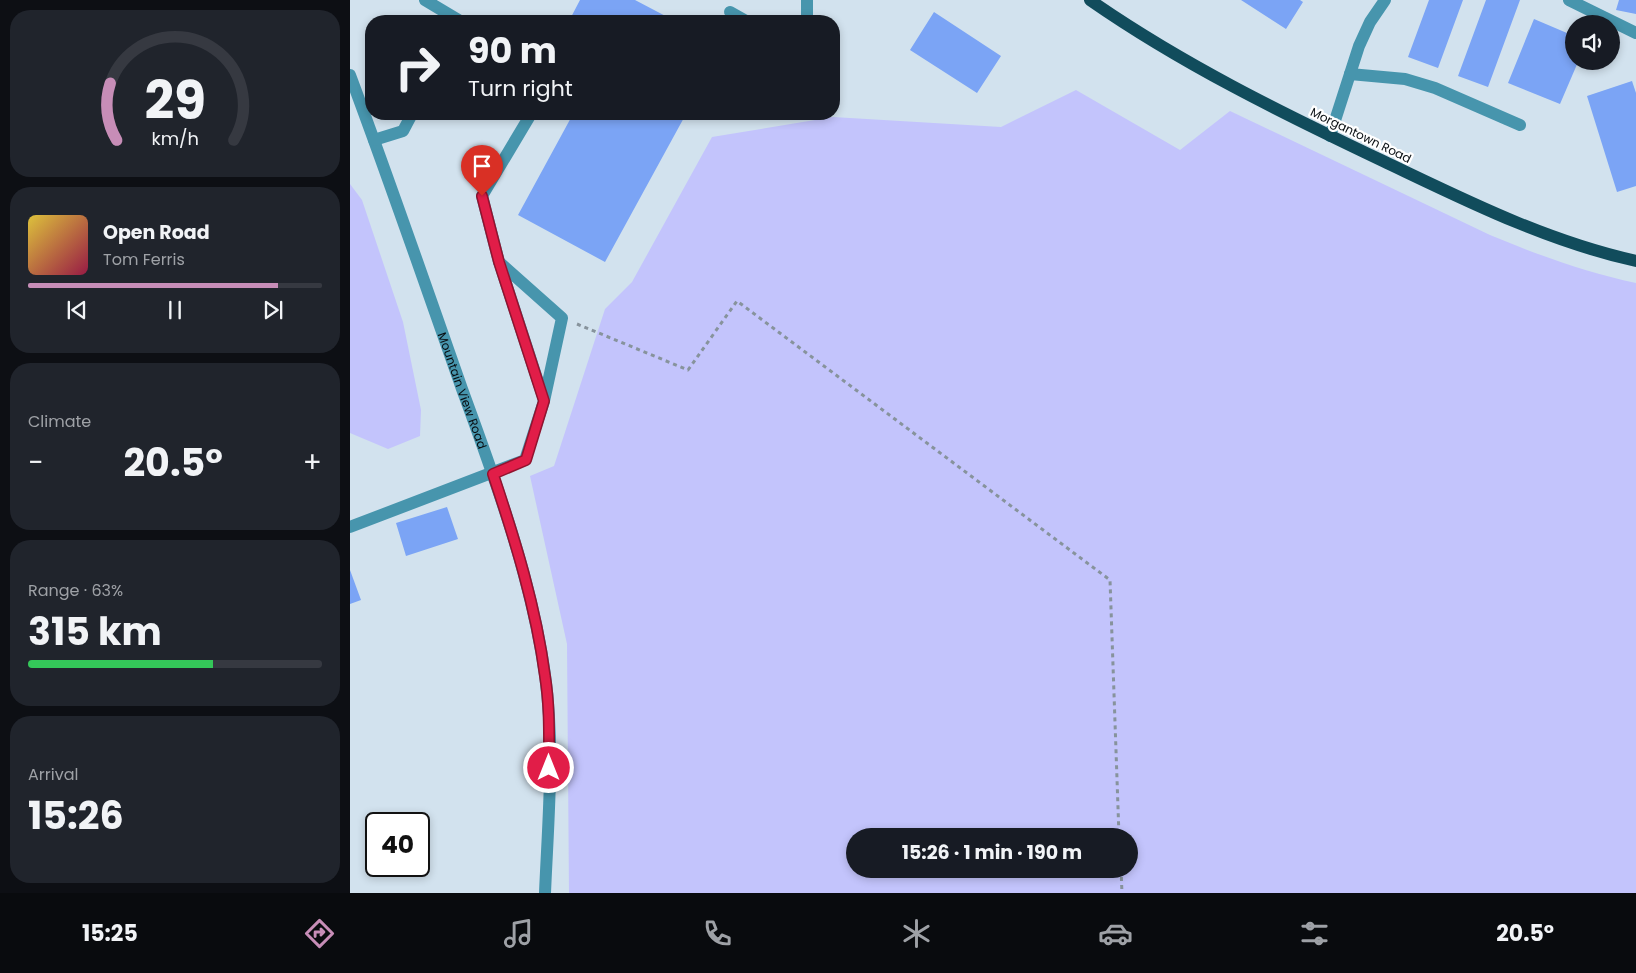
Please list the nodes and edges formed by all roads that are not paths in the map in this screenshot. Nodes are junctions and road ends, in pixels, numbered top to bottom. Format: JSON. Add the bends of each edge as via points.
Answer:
{"nodes":[{"id":1,"x":425,"y":0,"type":"edge"},
{"id":2,"x":807,"y":0,"type":"edge"},
{"id":3,"x":1385,"y":0,"type":"edge"},
{"id":4,"x":1569,"y":0,"type":"edge"},
{"id":5,"x":1094,"y":1,"type":"edge"},
{"id":6,"x":730,"y":12,"type":"dead end"},
{"id":7,"x":450,"y":15,"type":"edge"},
{"id":8,"x":735,"y":15,"type":"edge"},
{"id":9,"x":807,"y":15,"type":"edge"},
{"id":10,"x":1636,"y":33,"type":"edge"},
{"id":11,"x":1350,"y":74,"type":"junction"},
{"id":12,"x":350,"y":75,"type":"edge"},
{"id":13,"x":365,"y":116,"type":"edge"},
{"id":14,"x":367,"y":120,"type":"edge"},
{"id":15,"x":409,"y":120,"type":"edge"},
{"id":16,"x":527,"y":120,"type":"edge"},
{"id":17,"x":1520,"y":125,"type":"dead end"},
{"id":18,"x":1330,"y":136,"type":"junction"},
{"id":19,"x":374,"y":140,"type":"junction"},
{"id":20,"x":1636,"y":261,"type":"edge"},
{"id":21,"x":499,"y":262,"type":"junction"},
{"id":22,"x":544,"y":401,"type":"junction"},
{"id":23,"x":493,"y":474,"type":"junction"},
{"id":24,"x":350,"y":527,"type":"edge"},
{"id":25,"x":545,"y":893,"type":"edge"}],
"edges":[{"from":1,"to":7,"type":"street"},
{"from":2,"to":9,"type":"street"},
{"from":3,"to":11,"type":"street","via":[[1370,22]]},
{"from":4,"to":10,"type":"street"},
{"from":5,"to":18,"type":"main road","name":"Morgantown Road","via":[[1151,40],[1210,74]]},
{"from":6,"to":8,"type":"street"},
{"from":11,"to":17,"type":"street","via":[[1404,79],[1435,88]]},
{"from":11,"to":18,"type":"street"},
{"from":12,"to":13,"type":"street","name":"Mountain View Road"},
{"from":14,"to":19,"type":"street","name":"Mountain View Road"},
{"from":15,"to":19,"type":"street","via":[[403,132]]},
{"from":16,"to":21,"type":"street","via":[[482,196]]},
{"from":18,"to":20,"type":"main road","name":"Morgantown Road","via":[[1540,232]]},
{"from":19,"to":23,"type":"street","name":"Mountain View Road"},
{"from":21,"to":22,"type":"street"},
{"from":21,"to":22,"type":"street","via":[[562,318]]},
{"from":22,"to":23,"type":"street","via":[[526,460]]},
{"from":23,"to":24,"type":"street"},
{"from":23,"to":25,"type":"street","name":"Mountain View Road","via":[[517,547],[546,676],[549,783]]}]}
